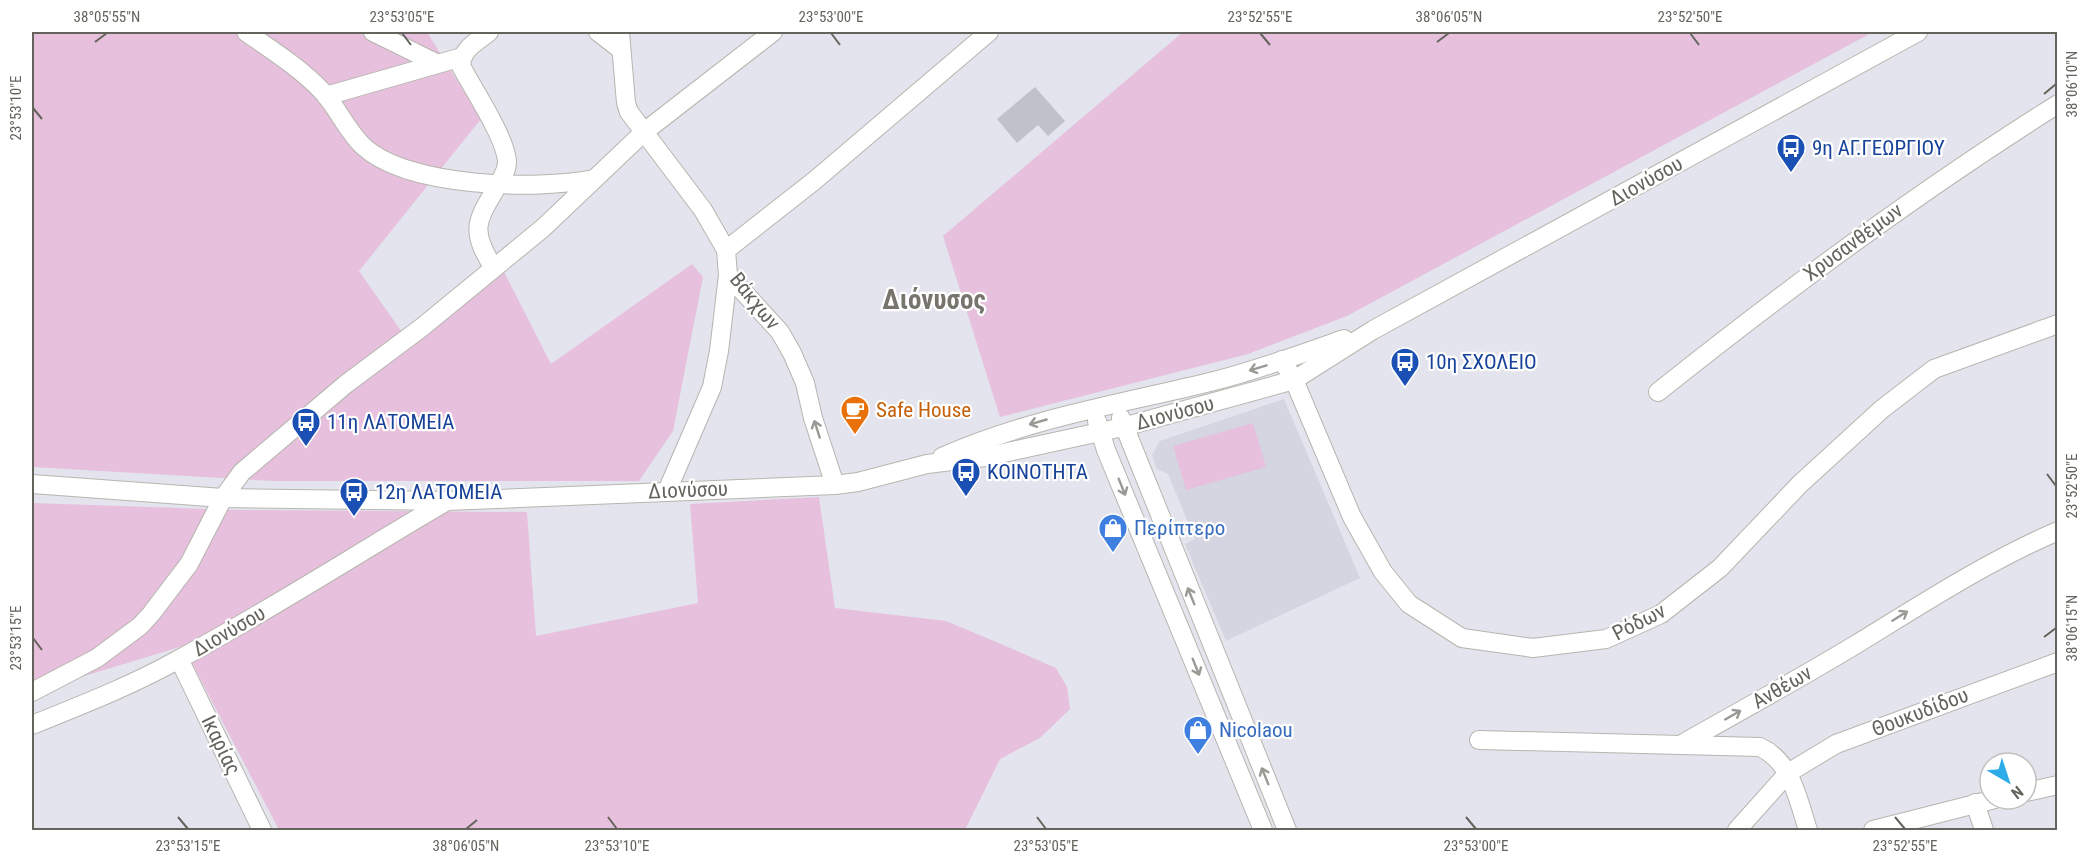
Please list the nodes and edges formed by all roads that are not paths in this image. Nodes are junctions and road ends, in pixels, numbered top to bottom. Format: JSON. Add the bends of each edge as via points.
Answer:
{"nodes":[{"id":1,"x":246,"y":32,"type":"edge"},
{"id":2,"x":373,"y":32,"type":"edge"},
{"id":3,"x":489,"y":32,"type":"edge"},
{"id":4,"x":598,"y":32,"type":"edge"},
{"id":5,"x":773,"y":32,"type":"edge"},
{"id":6,"x":989,"y":32,"type":"edge"},
{"id":7,"x":1918,"y":32,"type":"edge"},
{"id":8,"x":620,"y":40,"type":"edge"},
{"id":9,"x":462,"y":57,"type":"junction"},
{"id":10,"x":436,"y":63,"type":"junction"},
{"id":11,"x":326,"y":96,"type":"junction"},
{"id":12,"x":2058,"y":104,"type":"edge"},
{"id":13,"x":644,"y":132,"type":"junction"},
{"id":14,"x":594,"y":179,"type":"junction"},
{"id":15,"x":499,"y":183,"type":"junction"},
{"id":16,"x":726,"y":250,"type":"junction"},
{"id":17,"x":494,"y":267,"type":"junction"},
{"id":18,"x":728,"y":275,"type":"junction"},
{"id":19,"x":2058,"y":324,"type":"edge"},
{"id":20,"x":1373,"y":330,"type":"junction"},
{"id":21,"x":1282,"y":360,"type":"junction"},
{"id":22,"x":1294,"y":380,"type":"junction"},
{"id":23,"x":1658,"y":392,"type":"dead end"},
{"id":24,"x":1117,"y":404,"type":"junction"},
{"id":25,"x":1095,"y":409,"type":"junction"},
{"id":26,"x":1123,"y":428,"type":"junction"},
{"id":27,"x":1100,"y":433,"type":"junction"},
{"id":28,"x":927,"y":464,"type":"junction"},
{"id":29,"x":32,"y":484,"type":"edge"},
{"id":30,"x":835,"y":484,"type":"junction"},
{"id":31,"x":667,"y":491,"type":"junction"},
{"id":32,"x":223,"y":498,"type":"junction"},
{"id":33,"x":447,"y":501,"type":"junction"},
{"id":34,"x":2058,"y":531,"type":"edge"},
{"id":35,"x":179,"y":659,"type":"junction"},
{"id":36,"x":2058,"y":662,"type":"edge"},
{"id":37,"x":32,"y":692,"type":"edge"},
{"id":38,"x":32,"y":725,"type":"edge"},
{"id":39,"x":1479,"y":740,"type":"dead end"},
{"id":40,"x":1682,"y":744,"type":"junction"},
{"id":41,"x":1788,"y":773,"type":"junction"},
{"id":42,"x":2058,"y":785,"type":"edge"},
{"id":43,"x":2038,"y":789,"type":"edge"},
{"id":44,"x":1978,"y":802,"type":"edge"},
{"id":45,"x":1975,"y":803,"type":"junction"},
{"id":46,"x":262,"y":831,"type":"edge"},
{"id":47,"x":1263,"y":831,"type":"edge"},
{"id":48,"x":1287,"y":831,"type":"edge"},
{"id":49,"x":1737,"y":831,"type":"edge"},
{"id":50,"x":1808,"y":831,"type":"edge"},
{"id":51,"x":1873,"y":831,"type":"edge"},
{"id":52,"x":1984,"y":831,"type":"edge"}],
"edges":[{"from":1,"to":11,"type":"street"},
{"from":2,"to":10,"type":"street"},
{"from":3,"to":9,"type":"street"},
{"from":4,"to":8,"type":"street"},
{"from":5,"to":13,"type":"street"},
{"from":6,"to":16,"type":"street","via":[[814,181]]},
{"from":7,"to":20,"type":"street","name":"Διονύσου"},
{"from":8,"to":13,"type":"street","name":"Βάκχων","via":[[626,104]]},
{"from":9,"to":10,"type":"street"},
{"from":9,"to":15,"type":"street","via":[[462,66],[504,150],[507,163]]},
{"from":10,"to":11,"type":"street"},
{"from":11,"to":15,"type":"street","via":[[364,147],[403,170]]},
{"from":12,"to":23,"type":"street","name":"Χρυσανθέμων","via":[[1958,167],[1822,264]]},
{"from":13,"to":14,"type":"street"},
{"from":13,"to":16,"type":"street","name":"Βάκχων","via":[[703,210]]},
{"from":14,"to":15,"type":"street","via":[[545,186]]},
{"from":14,"to":17,"type":"street","via":[[543,228]]},
{"from":15,"to":17,"type":"street","via":[[481,215],[477,239]]},
{"from":16,"to":18,"type":"street","name":"Βάκχων"},
{"from":17,"to":32,"type":"street","via":[[292,428],[242,472]]},
{"from":30,"to":18,"type":"street","name":"Βάκχων","one_way":true,"via":[[806,383],[792,352],[780,332]]},
{"from":18,"to":31,"type":"street","via":[[712,387]]},
{"from":19,"to":22,"type":"street","name":"Ρόδων","via":[[1934,369],[1882,409],[1800,484],[1720,568],[1661,614],[1606,639],[1533,648],[1462,638],[1409,604],[1383,572],[1352,517]]},
{"from":20,"to":21,"type":"street","name":"Διονύσου"},
{"from":20,"to":22,"type":"street","name":"Διονύσου"},
{"from":21,"to":22,"type":"street","name":"Ρόδων"},
{"from":21,"to":24,"type":"street","name":"Διονύσου","one_way":true},
{"from":22,"to":26,"type":"street","name":"Διονύσου"},
{"from":24,"to":25,"type":"street","name":"Διονύσου"},
{"from":24,"to":26,"type":"street"},
{"from":25,"to":27,"type":"street"},
{"from":25,"to":28,"type":"street","name":"Διονύσου","one_way":true,"via":[[990,436]]},
{"from":26,"to":27,"type":"street","name":"Διονύσου"},
{"from":48,"to":26,"type":"street","one_way":true},
{"from":27,"to":28,"type":"street","name":"Διονύσου","via":[[985,457]]},
{"from":27,"to":47,"type":"street","one_way":true},
{"from":28,"to":30,"type":"street","name":"Διονύσου"},
{"from":29,"to":32,"type":"street","name":"Διονύσου"},
{"from":30,"to":31,"type":"street","name":"Διονύσου"},
{"from":31,"to":33,"type":"street","name":"Διονύσου"},
{"from":32,"to":33,"type":"street","name":"Διονύσου"},
{"from":32,"to":37,"type":"street","via":[[189,564],[140,626],[97,658]]},
{"from":33,"to":35,"type":"street","name":"Διονύσου"},
{"from":40,"to":34,"type":"street","name":"Ανθέων","one_way":true,"via":[[1954,582]]},
{"from":35,"to":38,"type":"street","name":"Διονύσου","via":[[102,697]]},
{"from":35,"to":46,"type":"street","name":"Ικαρίας"},
{"from":36,"to":41,"type":"street","name":"Θουκυδίδου","via":[[1836,744]]},
{"from":39,"to":40,"type":"street"},
{"from":40,"to":41,"type":"street","via":[[1760,747],[1777,757]]},
{"from":41,"to":49,"type":"street","name":"Θουκυδίδου"},
{"from":41,"to":50,"type":"street"},
{"from":42,"to":43,"type":"street"},
{"from":44,"to":45,"type":"street"},
{"from":45,"to":51,"type":"street"},
{"from":45,"to":52,"type":"street"}]}
